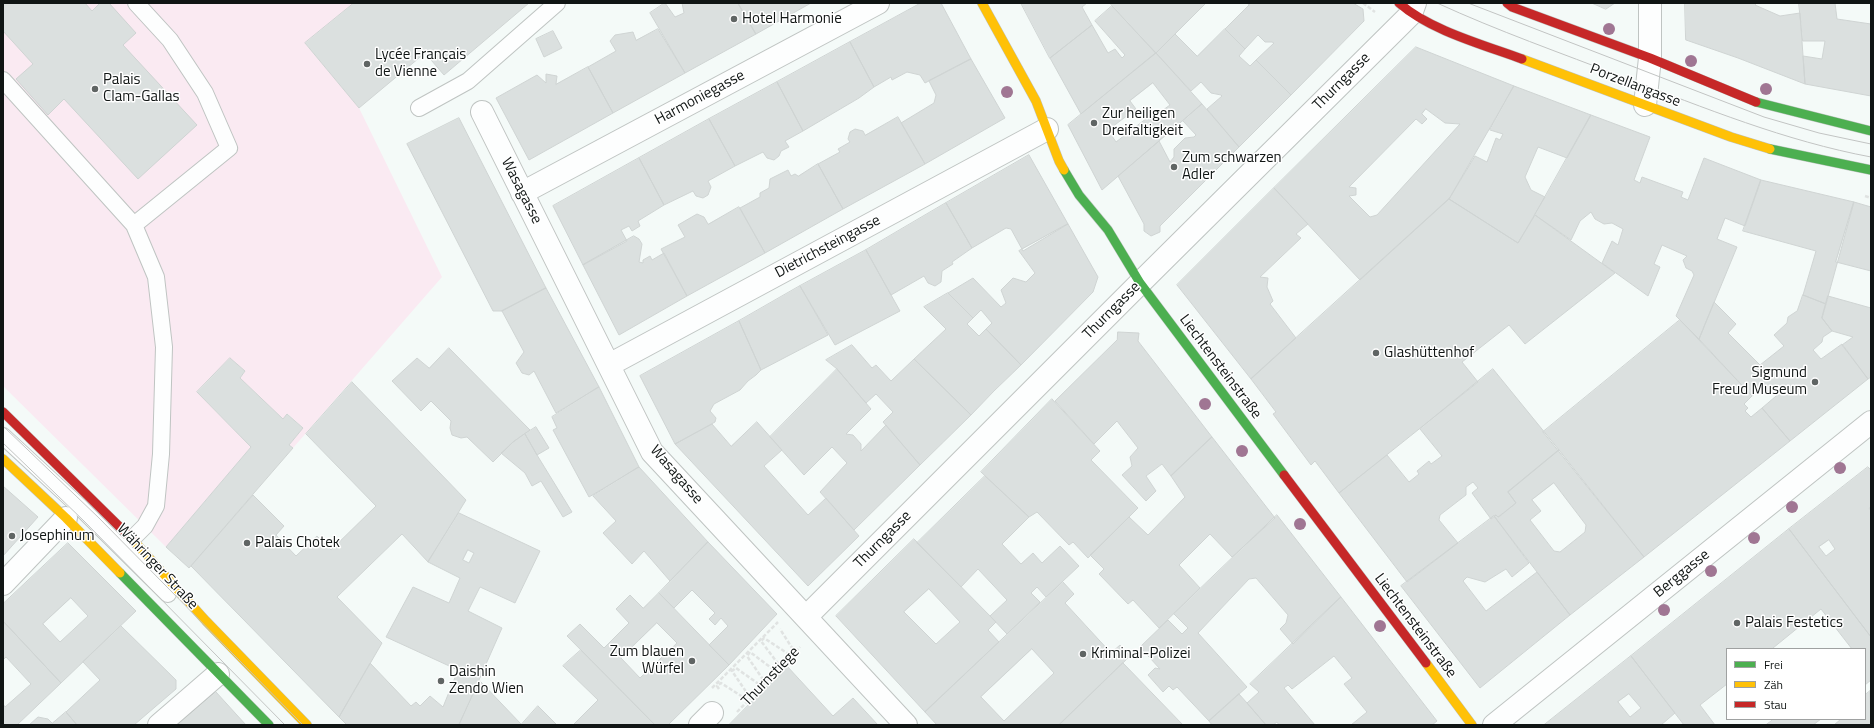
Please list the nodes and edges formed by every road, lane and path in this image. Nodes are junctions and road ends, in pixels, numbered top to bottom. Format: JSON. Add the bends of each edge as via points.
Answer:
{"nodes":[{"id":1,"x":136,"y":3,"type":"edge"},
{"id":2,"x":557,"y":3,"type":"edge"},
{"id":3,"x":878,"y":3,"type":"edge"},
{"id":4,"x":982,"y":3,"type":"edge"},
{"id":5,"x":1507,"y":3,"type":"edge"},
{"id":6,"x":1650,"y":3,"type":"edge"},
{"id":7,"x":1408,"y":7,"type":"edge"},
{"id":8,"x":1650,"y":58,"type":"junction"},
{"id":9,"x":3,"y":80,"type":"edge"},
{"id":10,"x":1645,"y":105,"type":"junction"},
{"id":11,"x":418,"y":108,"type":"dead end"},
{"id":12,"x":482,"y":112,"type":"dead end"},
{"id":13,"x":1047,"y":128,"type":"junction"},
{"id":14,"x":1871,"y":131,"type":"edge"},
{"id":15,"x":1871,"y":170,"type":"edge"},
{"id":16,"x":522,"y":193,"type":"junction"},
{"id":17,"x":134,"y":225,"type":"junction"},
{"id":18,"x":1140,"y":283,"type":"junction"},
{"id":19,"x":609,"y":365,"type":"junction"},
{"id":20,"x":3,"y":412,"type":"edge"},
{"id":21,"x":1871,"y":422,"type":"edge"},
{"id":22,"x":3,"y":436,"type":"edge"},
{"id":23,"x":3,"y":459,"type":"edge"},
{"id":24,"x":66,"y":518,"type":"junction"},
{"id":25,"x":132,"y":539,"type":"junction"},
{"id":26,"x":3,"y":584,"type":"edge"},
{"id":27,"x":806,"y":617,"type":"junction"},
{"id":28,"x":782,"y":618,"type":"dead end"},
{"id":29,"x":780,"y":623,"type":"dead end"},
{"id":30,"x":804,"y":644,"type":"dead end"},
{"id":31,"x":218,"y":674,"type":"junction"},
{"id":32,"x":709,"y":691,"type":"dead end"},
{"id":33,"x":721,"y":693,"type":"dead end"},
{"id":34,"x":733,"y":715,"type":"dead end"},
{"id":35,"x":159,"y":725,"type":"edge"},
{"id":36,"x":269,"y":725,"type":"edge"},
{"id":37,"x":292,"y":725,"type":"edge"},
{"id":38,"x":307,"y":725,"type":"edge"},
{"id":39,"x":906,"y":725,"type":"edge"},
{"id":40,"x":1472,"y":725,"type":"edge"},
{"id":41,"x":1494,"y":725,"type":"edge"}],
"edges":[{"from":1,"to":17,"type":"lane","via":[[170,40],[205,93],[229,148]]},
{"from":2,"to":11,"type":"lane","via":[[468,81]]},
{"from":3,"to":16,"type":"street","name":"Harmoniegasse"},
{"from":4,"to":13,"type":"street","name":"Liechtensteinstraße","via":[[1036,101]]},
{"from":5,"to":8,"type":"street","name":"Porzellangasse"},
{"from":6,"to":8,"type":"street"},
{"from":7,"to":10,"type":"street","name":"Porzellangasse","via":[[1440,28]]},
{"from":7,"to":18,"type":"street","name":"Thurngasse"},
{"from":8,"to":10,"type":"street"},
{"from":8,"to":14,"type":"street","name":"Porzellangasse","via":[[1760,104]]},
{"from":9,"to":17,"type":"lane"},
{"from":10,"to":15,"type":"street","name":"Porzellangasse","via":[[1773,150]]},
{"from":12,"to":16,"type":"street","name":"Wasagasse"},
{"from":13,"to":18,"type":"street","name":"Liechtensteinstraße","via":[[1059,161],[1080,195],[1108,230]]},
{"from":13,"to":19,"type":"street","name":"Dietrichsteingasse"},
{"from":16,"to":19,"type":"street","name":"Wasagasse"},
{"from":17,"to":25,"type":"lane","via":[[156,277],[164,347],[156,506],[144,526]]},
{"from":18,"to":27,"type":"street","name":"Thurngasse"},
{"from":18,"to":40,"type":"street","name":"Liechtensteinstraße"},
{"from":19,"to":27,"type":"street","name":"Wasagasse","via":[[652,452]]},
{"from":20,"to":25,"type":"street","name":"Währinger Straße"},
{"from":21,"to":41,"type":"street","name":"Berggasse"},
{"from":22,"to":37,"type":"lane","name":"Währinger Straße","via":[[164,590]]},
{"from":23,"to":24,"type":"street","name":"Währinger Straße"},
{"from":24,"to":26,"type":"street"},
{"from":24,"to":31,"type":"street","name":"Währinger Straße"},
{"from":25,"to":38,"type":"street","name":"Währinger Straße","via":[[206,621]]},
{"from":27,"to":39,"type":"street","name":"Wasagasse"},
{"from":28,"to":32,"type":"path"},
{"from":29,"to":33,"type":"path","name":"Thurnstiege","via":[[777,625],[794,650],[790,655],[764,638],[761,641],[779,665],[774,670],[750,652],[747,656],[764,681],[760,685],[736,668],[732,671],[749,696],[746,699],[721,683],[717,686]]},
{"from":30,"to":34,"type":"path","name":"Thurnstiege"},
{"from":31,"to":35,"type":"street"},
{"from":31,"to":36,"type":"street","name":"Währinger Straße"}]}
